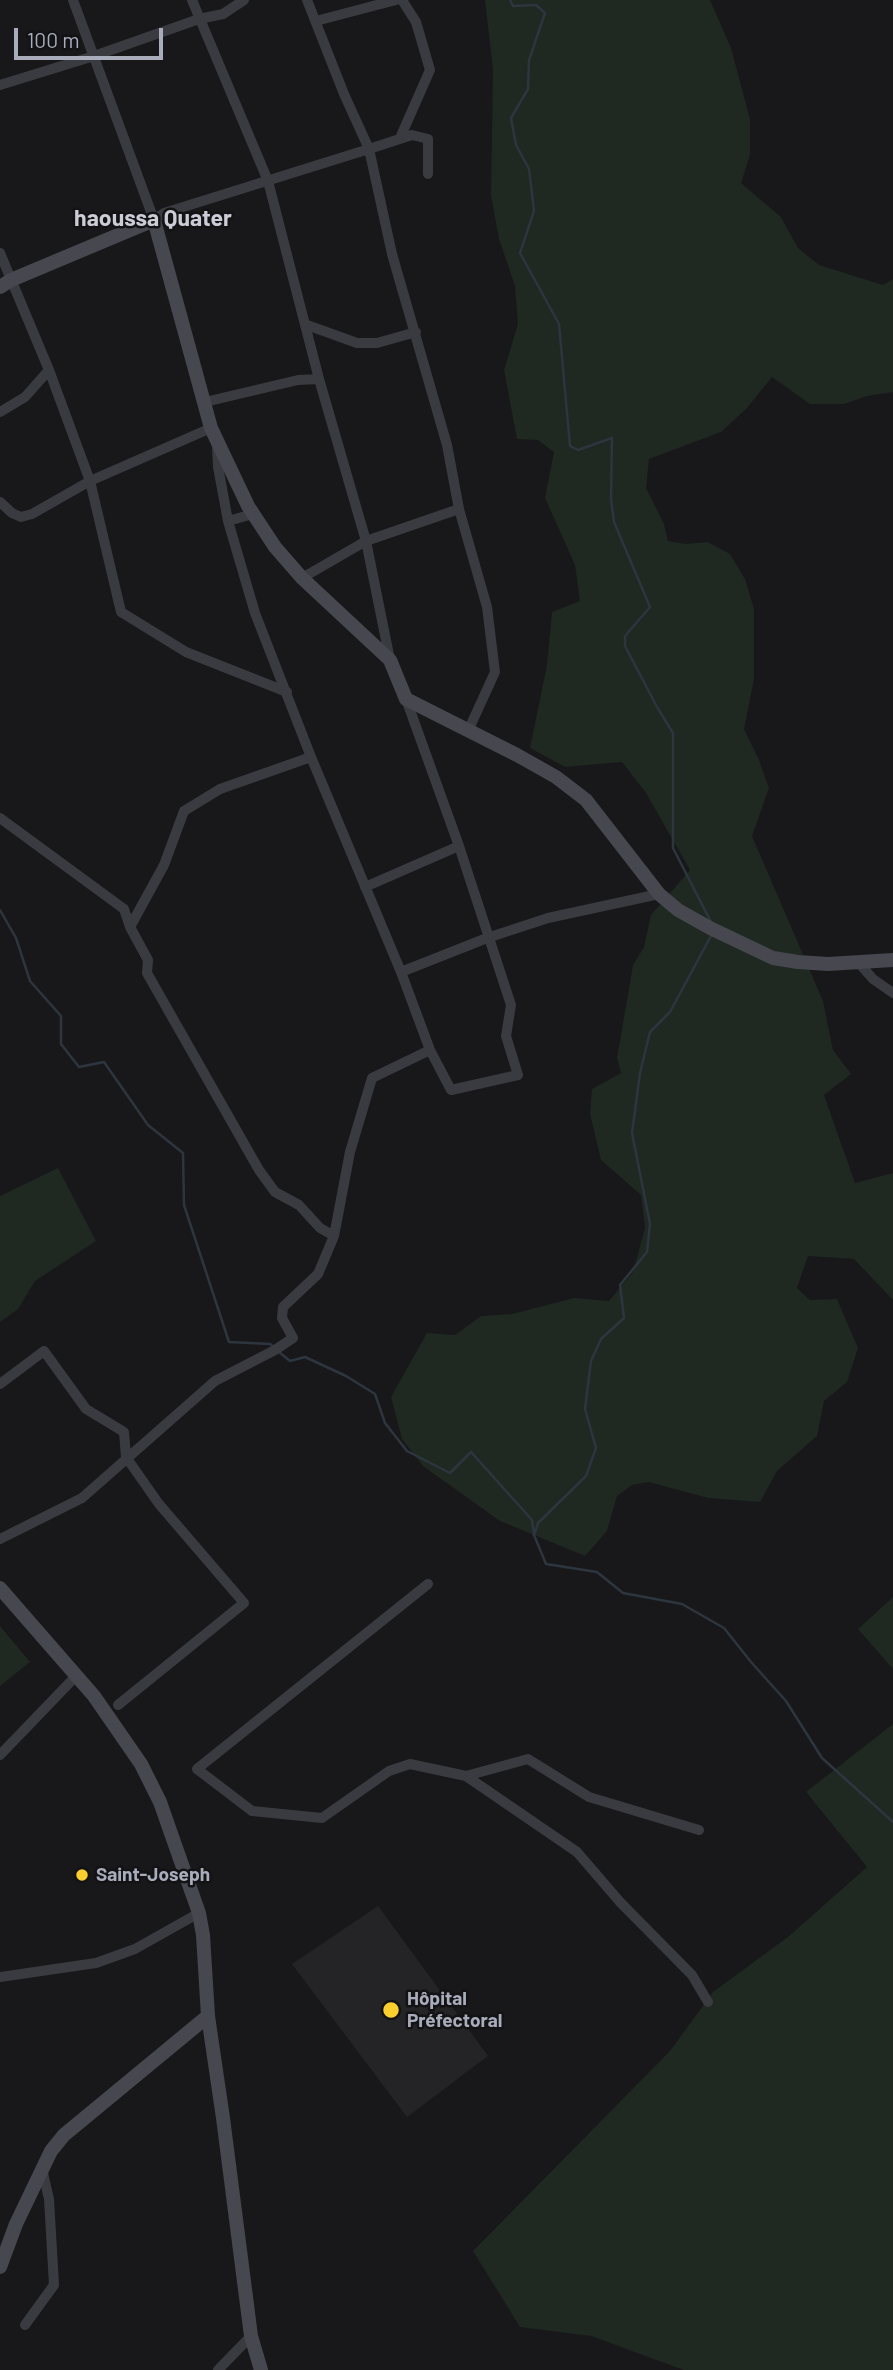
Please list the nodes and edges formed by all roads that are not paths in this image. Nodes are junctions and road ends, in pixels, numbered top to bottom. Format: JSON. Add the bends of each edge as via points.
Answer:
{"nodes":[{"id":1,"x":73,"y":0,"type":"edge"},
{"id":2,"x":192,"y":0,"type":"edge"},
{"id":3,"x":244,"y":0,"type":"edge"},
{"id":4,"x":307,"y":0,"type":"edge"},
{"id":5,"x":396,"y":0,"type":"edge"},
{"id":6,"x":402,"y":0,"type":"edge"},
{"id":7,"x":199,"y":19,"type":"junction"},
{"id":8,"x":316,"y":21,"type":"junction"},
{"id":9,"x":94,"y":56,"type":"junction"},
{"id":10,"x":0,"y":85,"type":"edge"},
{"id":11,"x":400,"y":138,"type":"junction"},
{"id":12,"x":369,"y":149,"type":"junction"},
{"id":13,"x":428,"y":174,"type":"dead end"},
{"id":14,"x":268,"y":181,"type":"junction"},
{"id":15,"x":154,"y":220,"type":"junction"},
{"id":16,"x":0,"y":253,"type":"edge"},
{"id":17,"x":6,"y":283,"type":"edge"},
{"id":18,"x":307,"y":325,"type":"junction"},
{"id":19,"x":416,"y":332,"type":"junction"},
{"id":20,"x":49,"y":370,"type":"junction"},
{"id":21,"x":318,"y":379,"type":"junction"},
{"id":22,"x":205,"y":402,"type":"junction"},
{"id":23,"x":0,"y":412,"type":"edge"},
{"id":24,"x":214,"y":435,"type":"junction"},
{"id":25,"x":90,"y":481,"type":"junction"},
{"id":26,"x":0,"y":502,"type":"edge"},
{"id":27,"x":459,"y":509,"type":"junction"},
{"id":28,"x":253,"y":514,"type":"junction"},
{"id":29,"x":228,"y":522,"type":"junction"},
{"id":30,"x":366,"y":541,"type":"junction"},
{"id":31,"x":302,"y":578,"type":"junction"},
{"id":32,"x":390,"y":660,"type":"junction"},
{"id":33,"x":287,"y":692,"type":"junction"},
{"id":34,"x":407,"y":699,"type":"junction"},
{"id":35,"x":468,"y":731,"type":"junction"},
{"id":36,"x":311,"y":757,"type":"junction"},
{"id":37,"x":0,"y":818,"type":"edge"},
{"id":38,"x":458,"y":846,"type":"junction"},
{"id":39,"x":365,"y":887,"type":"junction"},
{"id":40,"x":659,"y":894,"type":"junction"},
{"id":41,"x":130,"y":927,"type":"junction"},
{"id":42,"x":487,"y":938,"type":"junction"},
{"id":43,"x":893,"y":960,"type":"edge"},
{"id":44,"x":858,"y":962,"type":"junction"},
{"id":45,"x":401,"y":972,"type":"junction"},
{"id":46,"x":893,"y":993,"type":"edge"},
{"id":47,"x":430,"y":1050,"type":"junction"},
{"id":48,"x":334,"y":1236,"type":"junction"},
{"id":49,"x":0,"y":1384,"type":"edge"},
{"id":50,"x":126,"y":1457,"type":"junction"},
{"id":51,"x":0,"y":1539,"type":"edge"},
{"id":52,"x":428,"y":1584,"type":"dead end"},
{"id":53,"x":0,"y":1588,"type":"edge"},
{"id":54,"x":76,"y":1676,"type":"junction"},
{"id":55,"x":118,"y":1705,"type":"dead end"},
{"id":56,"x":0,"y":1755,"type":"edge"},
{"id":57,"x":466,"y":1776,"type":"junction"},
{"id":58,"x":699,"y":1830,"type":"dead end"},
{"id":59,"x":199,"y":1913,"type":"junction"},
{"id":60,"x":1,"y":1978,"type":"edge"},
{"id":61,"x":708,"y":2002,"type":"dead end"},
{"id":62,"x":208,"y":2016,"type":"junction"},
{"id":63,"x":43,"y":2173,"type":"junction"},
{"id":64,"x":0,"y":2267,"type":"edge"},
{"id":65,"x":25,"y":2325,"type":"dead end"},
{"id":66,"x":251,"y":2336,"type":"junction"},
{"id":67,"x":218,"y":2370,"type":"edge"},
{"id":68,"x":261,"y":2370,"type":"edge"}],
"edges":[{"from":1,"to":9,"type":"street"},
{"from":2,"to":7,"type":"street"},
{"from":3,"to":7,"type":"street","via":[[223,13]]},
{"from":4,"to":8,"type":"street"},
{"from":5,"to":8,"type":"street"},
{"from":6,"to":11,"type":"street","via":[[416,22],[430,70]]},
{"from":7,"to":9,"type":"street"},
{"from":7,"to":14,"type":"street"},
{"from":8,"to":12,"type":"street"},
{"from":9,"to":10,"type":"street"},
{"from":9,"to":15,"type":"street"},
{"from":11,"to":12,"type":"street"},
{"from":11,"to":13,"type":"street","via":[[428,139]]},
{"from":12,"to":14,"type":"street"},
{"from":12,"to":19,"type":"street","via":[[392,254]]},
{"from":14,"to":15,"type":"street"},
{"from":14,"to":18,"type":"street"},
{"from":15,"to":17,"type":"street"},
{"from":15,"to":22,"type":"street"},
{"from":16,"to":17,"type":"street"},
{"from":17,"to":20,"type":"street"},
{"from":18,"to":19,"type":"street","via":[[358,343],[377,343]]},
{"from":18,"to":21,"type":"street"},
{"from":19,"to":27,"type":"street"},
{"from":20,"to":23,"type":"street","via":[[24,397]]},
{"from":20,"to":25,"type":"street"},
{"from":21,"to":22,"type":"street"},
{"from":21,"to":30,"type":"street"},
{"from":22,"to":24,"type":"street"},
{"from":24,"to":25,"type":"street"},
{"from":24,"to":28,"type":"street"},
{"from":24,"to":29,"type":"street"},
{"from":25,"to":26,"type":"street","via":[[21,517]]},
{"from":25,"to":33,"type":"street","via":[[121,612],[186,652]]},
{"from":27,"to":30,"type":"street"},
{"from":27,"to":35,"type":"street","via":[[487,607],[495,672]]},
{"from":28,"to":29,"type":"street"},
{"from":28,"to":31,"type":"street"},
{"from":29,"to":33,"type":"street","via":[[255,612]]},
{"from":30,"to":31,"type":"street"},
{"from":30,"to":32,"type":"street"},
{"from":31,"to":32,"type":"street"},
{"from":32,"to":34,"type":"street"},
{"from":33,"to":36,"type":"street"},
{"from":34,"to":35,"type":"street"},
{"from":34,"to":38,"type":"street"},
{"from":35,"to":40,"type":"street","via":[[556,777],[586,800]]},
{"from":36,"to":39,"type":"street"},
{"from":36,"to":41,"type":"street","via":[[220,789],[184,811],[164,865]]},
{"from":37,"to":41,"type":"street","via":[[124,909]]},
{"from":38,"to":39,"type":"street"},
{"from":38,"to":42,"type":"street"},
{"from":39,"to":45,"type":"street"},
{"from":40,"to":42,"type":"street","via":[[548,918]]},
{"from":40,"to":44,"type":"street","via":[[678,911],[773,958]]},
{"from":41,"to":48,"type":"street","via":[[148,960],[146,973],[259,1170],[275,1192],[299,1205]]},
{"from":42,"to":45,"type":"street"},
{"from":42,"to":47,"type":"street","via":[[511,1005],[506,1036],[518,1075],[451,1090]]},
{"from":43,"to":44,"type":"street"},
{"from":44,"to":46,"type":"street"},
{"from":45,"to":47,"type":"street"},
{"from":47,"to":48,"type":"street","via":[[372,1078],[349,1152]]},
{"from":48,"to":50,"type":"street","via":[[318,1274],[283,1307],[282,1318],[293,1338],[215,1381]]},
{"from":49,"to":50,"type":"street","via":[[44,1351],[86,1409],[124,1432]]},
{"from":50,"to":51,"type":"street","via":[[82,1498]]},
{"from":50,"to":55,"type":"street","via":[[159,1504],[244,1603]]},
{"from":52,"to":57,"type":"street","via":[[197,1769],[252,1811],[322,1818],[389,1771],[410,1765]]},
{"from":53,"to":54,"type":"street"},
{"from":54,"to":56,"type":"street"},
{"from":54,"to":59,"type":"street","via":[[141,1764],[160,1802]]},
{"from":57,"to":58,"type":"street","via":[[528,1759],[589,1797]]},
{"from":57,"to":61,"type":"street","via":[[577,1852],[692,1975]]},
{"from":59,"to":60,"type":"street","via":[[135,1949],[96,1963]]},
{"from":59,"to":62,"type":"street"},
{"from":62,"to":63,"type":"street","via":[[64,2135],[51,2151]]},
{"from":62,"to":66,"type":"street"},
{"from":63,"to":64,"type":"street"},
{"from":63,"to":65,"type":"street","via":[[54,2285]]},
{"from":66,"to":67,"type":"street"},
{"from":66,"to":68,"type":"street"}]}
